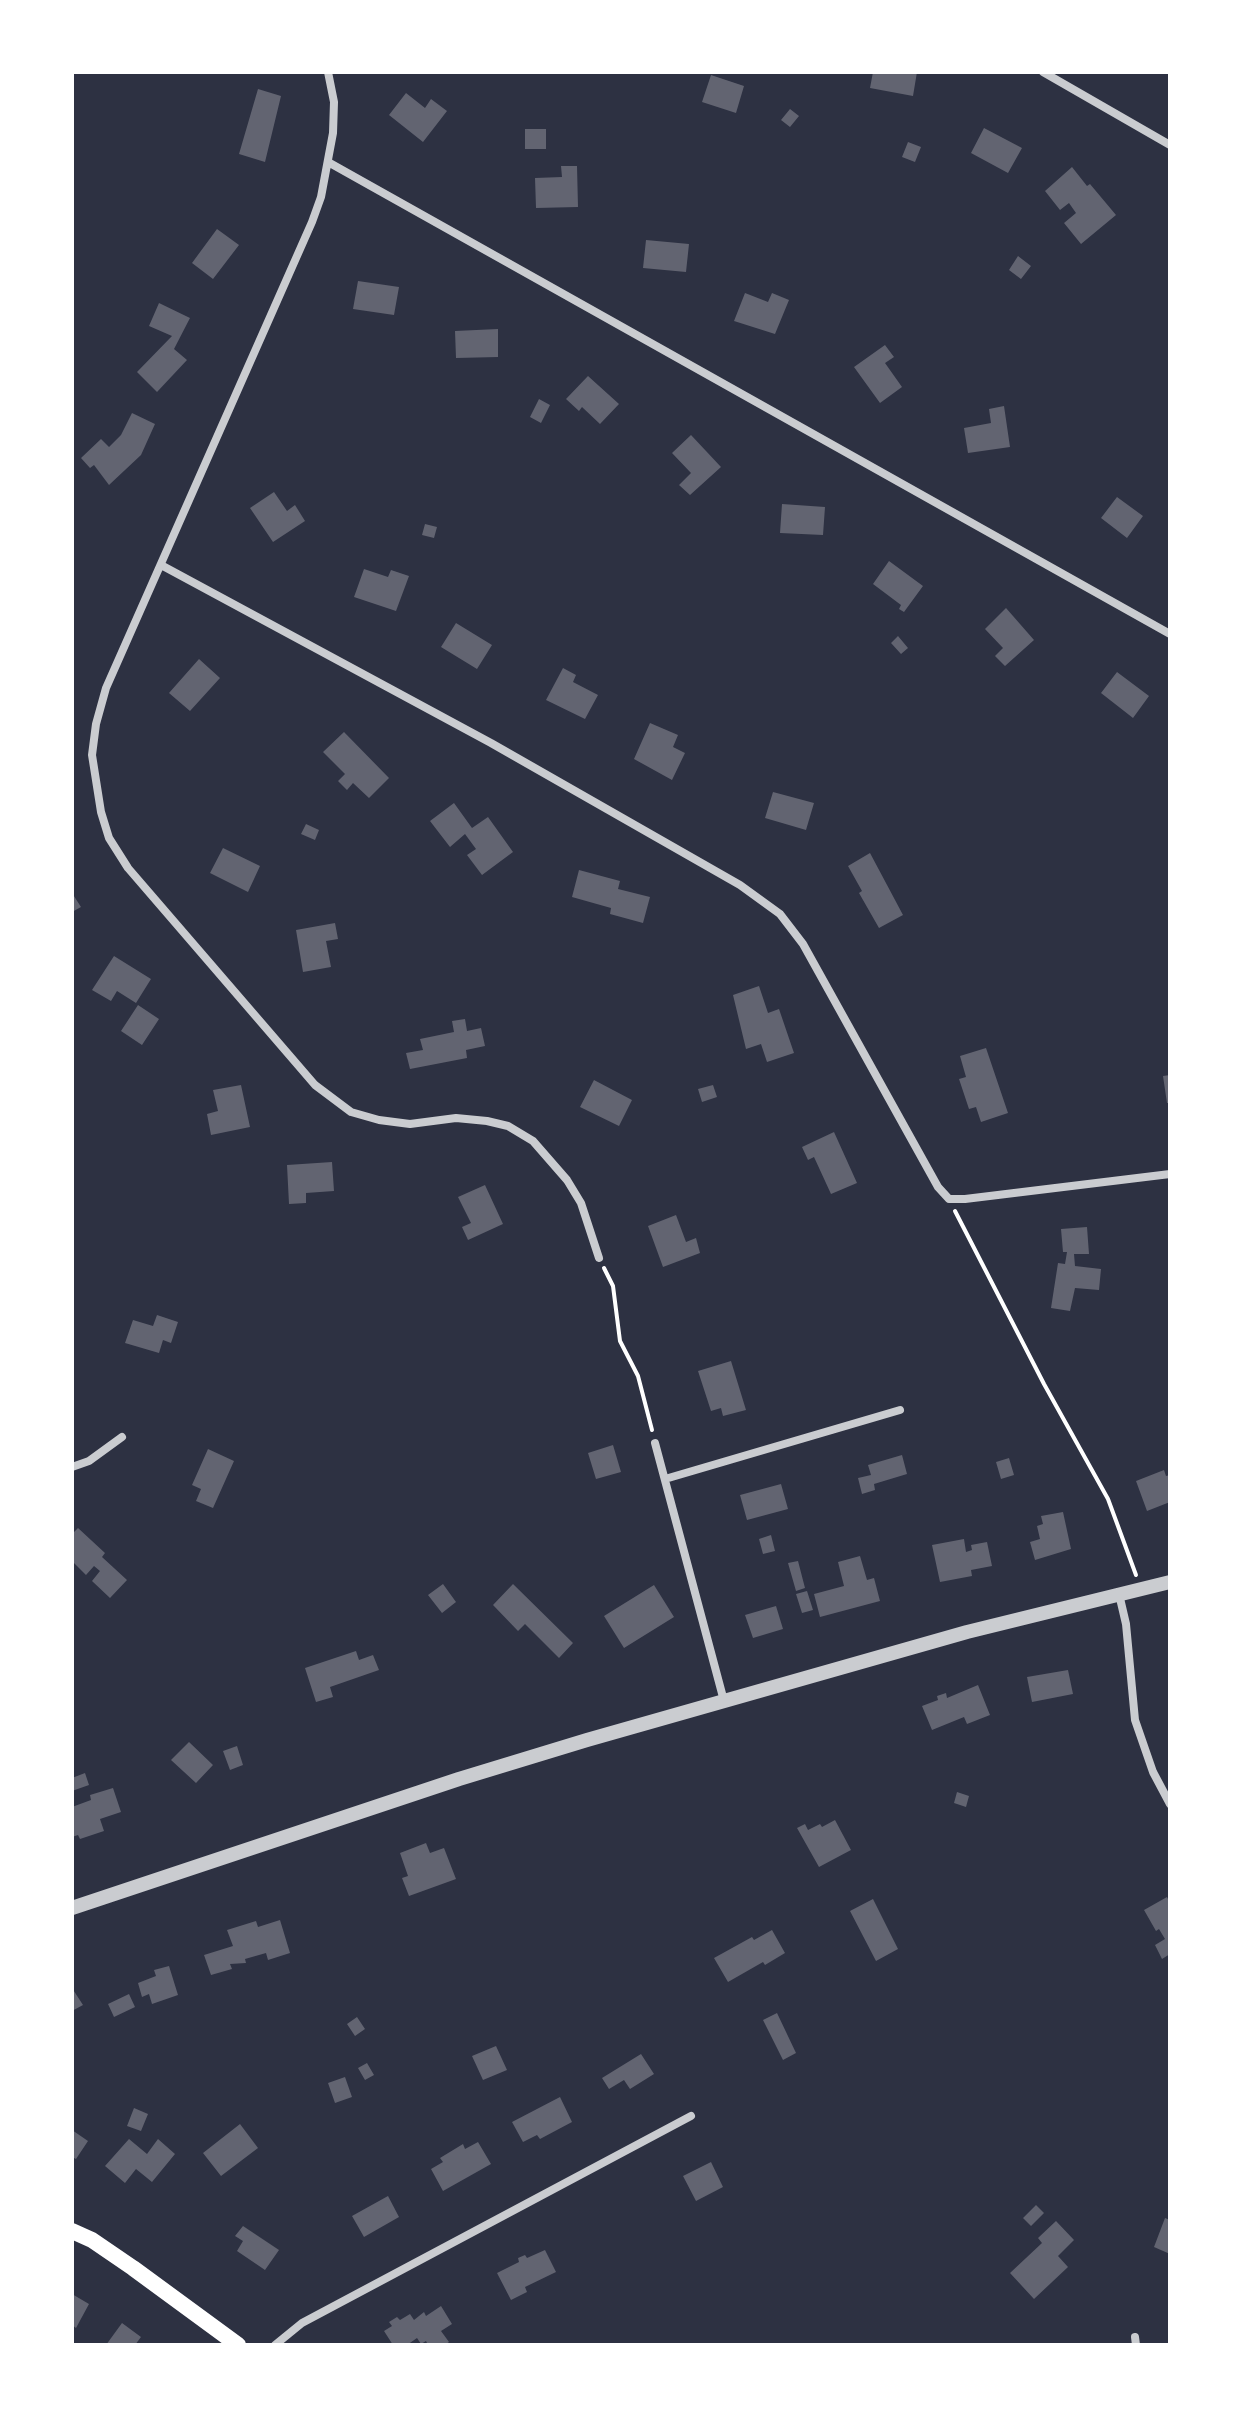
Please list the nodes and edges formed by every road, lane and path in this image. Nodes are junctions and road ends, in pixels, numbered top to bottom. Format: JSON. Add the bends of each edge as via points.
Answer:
{"nodes":[{"id":1,"x":328,"y":72,"type":"edge"},
{"id":2,"x":1043,"y":72,"type":"edge"},
{"id":3,"x":1170,"y":145,"type":"edge"},
{"id":4,"x":328,"y":162,"type":"junction"},
{"id":5,"x":161,"y":565,"type":"junction"},
{"id":6,"x":1170,"y":634,"type":"edge"},
{"id":7,"x":1170,"y":1174,"type":"edge"},
{"id":8,"x":949,"y":1199,"type":"junction"},
{"id":9,"x":599,"y":1258,"type":"joint"},
{"id":10,"x":900,"y":1410,"type":"dead end"},
{"id":11,"x":122,"y":1437,"type":"dead end"},
{"id":12,"x":655,"y":1443,"type":"joint"},
{"id":13,"x":72,"y":1467,"type":"edge"},
{"id":14,"x":665,"y":1479,"type":"junction"},
{"id":15,"x":1170,"y":1582,"type":"edge"},
{"id":16,"x":1141,"y":1588,"type":"junction"},
{"id":17,"x":1119,"y":1594,"type":"junction"},
{"id":18,"x":724,"y":1702,"type":"junction"},
{"id":19,"x":1170,"y":1804,"type":"edge"},
{"id":20,"x":72,"y":1908,"type":"edge"},
{"id":21,"x":691,"y":2116,"type":"dead end"},
{"id":22,"x":72,"y":2231,"type":"edge"},
{"id":23,"x":238,"y":2345,"type":"edge"},
{"id":24,"x":275,"y":2345,"type":"edge"}],
"edges":[{"from":1,"to":4,"type":"street","via":[[334,102]]},
{"from":2,"to":3,"type":"street"},
{"from":4,"to":5,"type":"street","via":[[312,222]]},
{"from":4,"to":6,"type":"street"},
{"from":5,"to":8,"type":"street","via":[[491,743],[740,885],[780,914],[803,944]]},
{"from":5,"to":9,"type":"street","via":[[106,688],[94,740],[92,755],[109,838],[128,868],[315,1085],[351,1112],[379,1120],[487,1121],[533,1141],[581,1203]]},
{"from":7,"to":8,"type":"street"},
{"from":8,"to":16,"type":"path","via":[[1108,1499]]},
{"from":9,"to":12,"type":"path","via":[[613,1286],[620,1341],[638,1376]]},
{"from":10,"to":14,"type":"street"},
{"from":11,"to":13,"type":"street"},
{"from":12,"to":14,"type":"street"},
{"from":14,"to":18,"type":"street"},
{"from":15,"to":16,"type":"street"},
{"from":16,"to":17,"type":"street"},
{"from":17,"to":18,"type":"street"},
{"from":17,"to":19,"type":"street","via":[[1135,1720]]},
{"from":18,"to":20,"type":"street","via":[[459,1779]]},
{"from":21,"to":24,"type":"street","via":[[302,2323]]},
{"from":22,"to":23,"type":"main road"}]}
